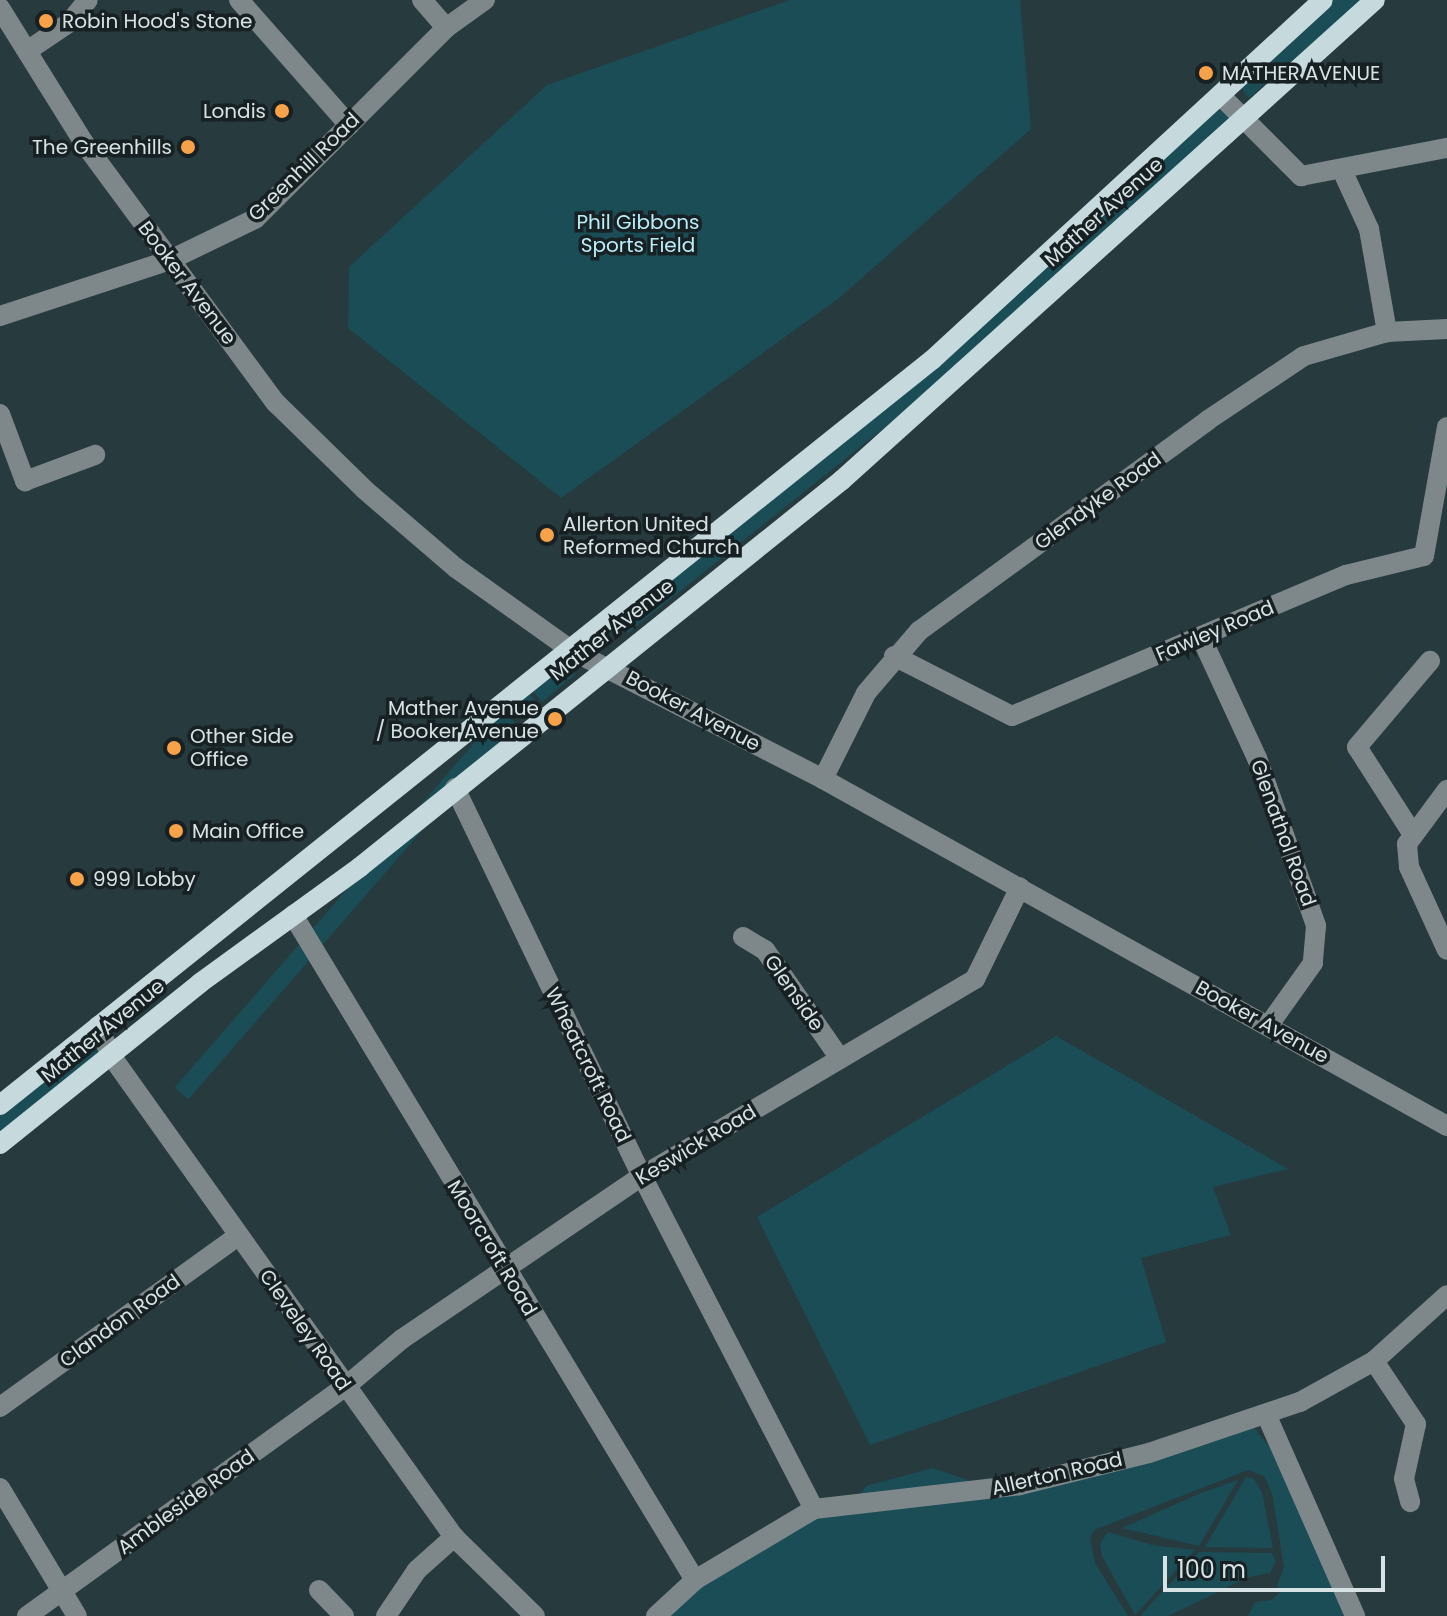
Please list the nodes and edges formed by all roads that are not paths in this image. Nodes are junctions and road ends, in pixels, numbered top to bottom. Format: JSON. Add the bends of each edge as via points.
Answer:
{"nodes":[{"id":1,"x":88,"y":0,"type":"edge"},
{"id":2,"x":239,"y":0,"type":"edge"},
{"id":3,"x":422,"y":0,"type":"edge"},
{"id":4,"x":485,"y":0,"type":"edge"},
{"id":5,"x":1323,"y":0,"type":"edge"},
{"id":6,"x":1375,"y":0,"type":"edge"},
{"id":7,"x":0,"y":8,"type":"edge"},
{"id":8,"x":446,"y":28,"type":"junction"},
{"id":9,"x":27,"y":51,"type":"junction"},
{"id":10,"x":1220,"y":95,"type":"junction"},
{"id":11,"x":1242,"y":117,"type":"junction"},
{"id":12,"x":349,"y":125,"type":"junction"},
{"id":13,"x":1447,"y":148,"type":"edge"},
{"id":14,"x":1342,"y":170,"type":"junction"},
{"id":15,"x":170,"y":260,"type":"junction"},
{"id":16,"x":0,"y":316,"type":"edge"},
{"id":17,"x":1447,"y":329,"type":"edge"},
{"id":18,"x":1387,"y":332,"type":"junction"},
{"id":19,"x":0,"y":414,"type":"edge"},
{"id":20,"x":1447,"y":427,"type":"edge"},
{"id":21,"x":95,"y":455,"type":"dead end"},
{"id":22,"x":1201,"y":637,"type":"junction"},
{"id":23,"x":571,"y":650,"type":"junction"},
{"id":24,"x":894,"y":656,"type":"junction"},
{"id":25,"x":1430,"y":661,"type":"dead end"},
{"id":26,"x":606,"y":665,"type":"junction"},
{"id":27,"x":823,"y":779,"type":"junction"},
{"id":28,"x":455,"y":788,"type":"junction"},
{"id":29,"x":1447,"y":790,"type":"edge"},
{"id":30,"x":1412,"y":833,"type":"junction"},
{"id":31,"x":1020,"y":887,"type":"junction"},
{"id":32,"x":293,"y":915,"type":"junction"},
{"id":33,"x":743,"y":937,"type":"dead end"},
{"id":34,"x":1447,"y":950,"type":"edge"},
{"id":35,"x":98,"y":1026,"type":"junction"},
{"id":36,"x":1268,"y":1026,"type":"junction"},
{"id":37,"x":838,"y":1056,"type":"junction"},
{"id":38,"x":112,"y":1057,"type":"junction"},
{"id":39,"x":0,"y":1105,"type":"edge"},
{"id":40,"x":1447,"y":1126,"type":"edge"},
{"id":41,"x":0,"y":1144,"type":"edge"},
{"id":42,"x":642,"y":1176,"type":"junction"},
{"id":43,"x":239,"y":1235,"type":"junction"},
{"id":44,"x":505,"y":1270,"type":"junction"},
{"id":45,"x":1447,"y":1295,"type":"edge"},
{"id":46,"x":1374,"y":1361,"type":"junction"},
{"id":47,"x":345,"y":1387,"type":"junction"},
{"id":48,"x":0,"y":1407,"type":"edge"},
{"id":49,"x":1266,"y":1414,"type":"junction"},
{"id":50,"x":0,"y":1488,"type":"edge"},
{"id":51,"x":1410,"y":1502,"type":"dead end"},
{"id":52,"x":814,"y":1509,"type":"junction"},
{"id":53,"x":454,"y":1537,"type":"junction"},
{"id":54,"x":695,"y":1580,"type":"junction"},
{"id":55,"x":319,"y":1590,"type":"dead end"},
{"id":56,"x":61,"y":1593,"type":"junction"},
{"id":57,"x":27,"y":1616,"type":"edge"},
{"id":58,"x":77,"y":1616,"type":"edge"},
{"id":59,"x":344,"y":1616,"type":"edge"},
{"id":60,"x":386,"y":1616,"type":"edge"},
{"id":61,"x":535,"y":1616,"type":"edge"},
{"id":62,"x":656,"y":1616,"type":"edge"},
{"id":63,"x":1355,"y":1616,"type":"edge"}],
"edges":[{"from":1,"to":9,"type":"street","via":[[70,22]]},
{"from":2,"to":12,"type":"street"},
{"from":3,"to":8,"type":"street"},
{"from":4,"to":8,"type":"street","name":"Greenhill Road"},
{"from":5,"to":10,"type":"main road","name":"Mather Avenue"},
{"from":6,"to":11,"type":"main road","name":"Mather Avenue"},
{"from":7,"to":9,"type":"street","name":"Booker Avenue"},
{"from":8,"to":12,"type":"street","name":"Greenhill Road"},
{"from":9,"to":15,"type":"street","name":"Booker Avenue","via":[[84,143]]},
{"from":10,"to":11,"type":"street"},
{"from":10,"to":23,"type":"main road","name":"Mather Avenue","via":[[932,360]]},
{"from":11,"to":14,"type":"street","via":[[1301,176]]},
{"from":11,"to":26,"type":"main road","name":"Mather Avenue","via":[[842,480]]},
{"from":12,"to":15,"type":"street","name":"Greenhill Road","via":[[255,219]]},
{"from":13,"to":14,"type":"street"},
{"from":14,"to":18,"type":"street","via":[[1369,229]]},
{"from":15,"to":16,"type":"street","name":"Greenhill Road"},
{"from":15,"to":23,"type":"street","name":"Booker Avenue","via":[[276,403],[343,469],[456,568]]},
{"from":17,"to":18,"type":"street","name":"Glendyke Road"},
{"from":18,"to":24,"type":"street","name":"Glendyke Road","via":[[1304,356],[919,631]]},
{"from":19,"to":21,"type":"street","via":[[25,481]]},
{"from":20,"to":22,"type":"street","name":"Fawley Road","via":[[1424,556],[1346,575]]},
{"from":22,"to":24,"type":"street","name":"Fawley Road","via":[[1012,716]]},
{"from":22,"to":36,"type":"street","name":"Glenathol Road","via":[[1257,758],[1316,926],[1313,963]]},
{"from":23,"to":26,"type":"street","name":"Booker Avenue"},
{"from":23,"to":35,"type":"main road","name":"Mather Avenue"},
{"from":24,"to":27,"type":"street","name":"Glendyke Road","via":[[866,693]]},
{"from":25,"to":30,"type":"street","via":[[1357,747]]},
{"from":26,"to":27,"type":"street","name":"Booker Avenue"},
{"from":26,"to":28,"type":"main road","name":"Mather Avenue"},
{"from":27,"to":31,"type":"street","name":"Booker Avenue"},
{"from":28,"to":32,"type":"main road","name":"Mather Avenue"},
{"from":28,"to":42,"type":"street","name":"Wheatcroft Road"},
{"from":29,"to":30,"type":"street"},
{"from":30,"to":34,"type":"street","via":[[1409,867]]},
{"from":31,"to":36,"type":"street","name":"Booker Avenue"},
{"from":31,"to":37,"type":"street","name":"Keswick Road","via":[[975,979]]},
{"from":32,"to":38,"type":"main road","name":"Mather Avenue"},
{"from":32,"to":44,"type":"street","name":"Moorcroft Road"},
{"from":33,"to":37,"type":"street","name":"Glenside","via":[[765,950]]},
{"from":35,"to":38,"type":"street","name":"Cleveley Road"},
{"from":35,"to":39,"type":"main road","name":"Mather Avenue"},
{"from":36,"to":40,"type":"street","name":"Booker Avenue"},
{"from":37,"to":42,"type":"street","name":"Keswick Road","via":[[718,1136]]},
{"from":38,"to":41,"type":"main road","name":"Mather Avenue"},
{"from":38,"to":43,"type":"street","name":"Cleveley Road"},
{"from":42,"to":44,"type":"street","name":"Keswick Road"},
{"from":42,"to":52,"type":"street","name":"Wheatcroft Road"},
{"from":43,"to":47,"type":"street","name":"Cleveley Road"},
{"from":43,"to":48,"type":"street","name":"Clandon Road"},
{"from":44,"to":47,"type":"street","name":"Keswick Road","via":[[402,1339]]},
{"from":44,"to":54,"type":"street","name":"Moorcroft Road"},
{"from":45,"to":46,"type":"street","name":"Allerton Road"},
{"from":46,"to":49,"type":"street","name":"Allerton Road","via":[[1300,1402]]},
{"from":46,"to":51,"type":"street","via":[[1416,1424],[1404,1479]]},
{"from":47,"to":53,"type":"street","name":"Cleveley Road"},
{"from":47,"to":56,"type":"street","name":"Ambleside Road"},
{"from":49,"to":52,"type":"street","name":"Allerton Road","via":[[1149,1453],[1020,1485]]},
{"from":49,"to":63,"type":"street"},
{"from":50,"to":56,"type":"street"},
{"from":52,"to":54,"type":"street","name":"Allerton Road"},
{"from":53,"to":60,"type":"street","via":[[417,1570]]},
{"from":53,"to":61,"type":"street","name":"Cleveley Road"},
{"from":54,"to":62,"type":"street","name":"Allerton Road"},
{"from":55,"to":59,"type":"street"},
{"from":56,"to":57,"type":"street","name":"Ambleside Road"},
{"from":56,"to":58,"type":"street"}]}
